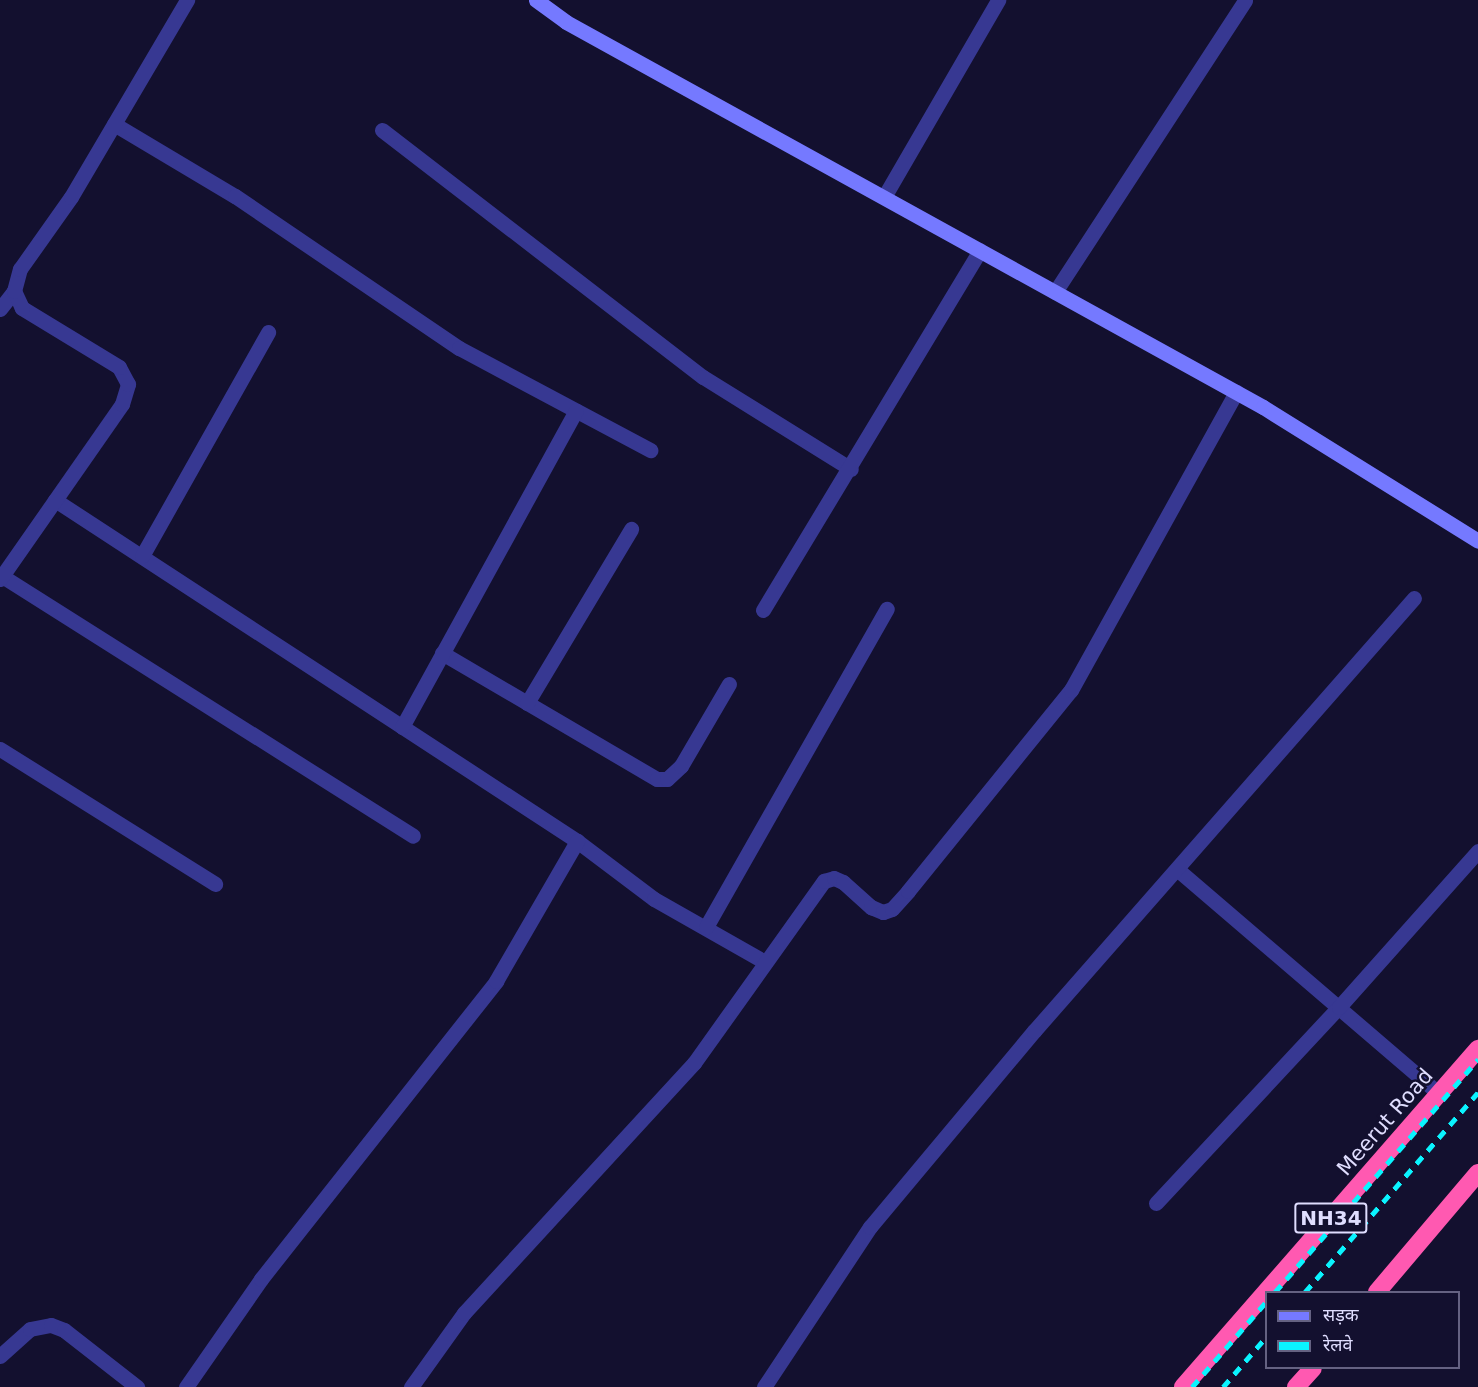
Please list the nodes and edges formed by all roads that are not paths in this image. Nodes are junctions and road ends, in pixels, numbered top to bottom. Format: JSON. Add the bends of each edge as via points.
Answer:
{"nodes":[{"id":1,"x":187,"y":0,"type":"edge"},
{"id":2,"x":536,"y":0,"type":"edge"},
{"id":3,"x":998,"y":0,"type":"edge"},
{"id":4,"x":1245,"y":0,"type":"edge"},
{"id":5,"x":114,"y":124,"type":"junction"},
{"id":6,"x":382,"y":130,"type":"dead end"},
{"id":7,"x":884,"y":197,"type":"junction"},
{"id":8,"x":980,"y":250,"type":"junction"},
{"id":9,"x":14,"y":291,"type":"junction"},
{"id":10,"x":1055,"y":292,"type":"junction"},
{"id":11,"x":0,"y":309,"type":"edge"},
{"id":12,"x":268,"y":332,"type":"dead end"},
{"id":13,"x":1236,"y":392,"type":"junction"},
{"id":14,"x":576,"y":411,"type":"junction"},
{"id":15,"x":650,"y":450,"type":"dead end"},
{"id":16,"x":851,"y":469,"type":"junction"},
{"id":17,"x":55,"y":500,"type":"junction"},
{"id":18,"x":631,"y":529,"type":"dead end"},
{"id":19,"x":1478,"y":541,"type":"edge"},
{"id":20,"x":142,"y":556,"type":"junction"},
{"id":21,"x":1,"y":577,"type":"edge"},
{"id":22,"x":1414,"y":598,"type":"dead end"},
{"id":23,"x":887,"y":609,"type":"dead end"},
{"id":24,"x":763,"y":610,"type":"dead end"},
{"id":25,"x":442,"y":653,"type":"junction"},
{"id":26,"x":729,"y":684,"type":"dead end"},
{"id":27,"x":527,"y":703,"type":"junction"},
{"id":28,"x":402,"y":727,"type":"junction"},
{"id":29,"x":0,"y":749,"type":"edge"},
{"id":30,"x":413,"y":836,"type":"dead end"},
{"id":31,"x":577,"y":841,"type":"junction"},
{"id":32,"x":1478,"y":851,"type":"edge"},
{"id":33,"x":1178,"y":870,"type":"junction"},
{"id":34,"x":215,"y":884,"type":"dead end"},
{"id":35,"x":706,"y":927,"type":"junction"},
{"id":36,"x":765,"y":962,"type":"junction"},
{"id":37,"x":1339,"y":1007,"type":"junction"},
{"id":38,"x":1478,"y":1049,"type":"edge"},
{"id":39,"x":1440,"y":1094,"type":"junction"},
{"id":40,"x":1478,"y":1173,"type":"edge"},
{"id":41,"x":1156,"y":1203,"type":"dead end"},
{"id":42,"x":1267,"y":1291,"type":"edge"},
{"id":43,"x":1379,"y":1291,"type":"edge"},
{"id":44,"x":1265,"y":1294,"type":"edge"},
{"id":45,"x":0,"y":1356,"type":"edge"},
{"id":46,"x":1312,"y":1369,"type":"edge"},
{"id":47,"x":137,"y":1387,"type":"edge"},
{"id":48,"x":186,"y":1387,"type":"edge"},
{"id":49,"x":411,"y":1387,"type":"edge"},
{"id":50,"x":764,"y":1387,"type":"edge"},
{"id":51,"x":1183,"y":1387,"type":"edge"},
{"id":52,"x":1296,"y":1387,"type":"edge"}],
"edges":[{"from":1,"to":5,"type":"street"},
{"from":2,"to":7,"type":"street","via":[[567,22]]},
{"from":3,"to":7,"type":"street"},
{"from":4,"to":10,"type":"street"},
{"from":5,"to":9,"type":"street","via":[[71,196],[20,268]]},
{"from":5,"to":14,"type":"street","via":[[235,196],[459,348]]},
{"from":6,"to":16,"type":"street","via":[[703,377]]},
{"from":7,"to":8,"type":"street"},
{"from":8,"to":10,"type":"street"},
{"from":8,"to":16,"type":"street"},
{"from":9,"to":11,"type":"street"},
{"from":9,"to":17,"type":"street","via":[[22,308],[119,367],[128,384],[122,404]]},
{"from":10,"to":13,"type":"street"},
{"from":12,"to":20,"type":"street"},
{"from":13,"to":19,"type":"street"},
{"from":13,"to":36,"type":"street","via":[[1071,690],[908,891],[892,909],[883,912],[871,907],[843,882],[834,878],[824,881]]},
{"from":14,"to":15,"type":"street"},
{"from":14,"to":25,"type":"street"},
{"from":16,"to":24,"type":"street"},
{"from":17,"to":20,"type":"street"},
{"from":17,"to":21,"type":"street"},
{"from":18,"to":27,"type":"street"},
{"from":20,"to":28,"type":"street"},
{"from":21,"to":30,"type":"street"},
{"from":22,"to":33,"type":"street"},
{"from":23,"to":35,"type":"street"},
{"from":25,"to":27,"type":"street"},
{"from":25,"to":28,"type":"street"},
{"from":26,"to":27,"type":"street","via":[[681,766],[666,779],[657,779]]},
{"from":28,"to":31,"type":"street"},
{"from":29,"to":34,"type":"street"},
{"from":31,"to":35,"type":"street","via":[[654,898]]},
{"from":31,"to":48,"type":"street","via":[[496,981],[261,1279]]},
{"from":32,"to":37,"type":"street"},
{"from":33,"to":37,"type":"street"},
{"from":33,"to":50,"type":"street","via":[[1034,1031],[870,1227]]},
{"from":35,"to":36,"type":"street"},
{"from":36,"to":49,"type":"street","via":[[694,1063],[464,1313]]},
{"from":37,"to":39,"type":"street"},
{"from":37,"to":41,"type":"street"},
{"from":38,"to":39,"type":"highway","name":"Meerut Road","number":"NH34"},
{"from":39,"to":42,"type":"highway","name":"Meerut Road","number":"NH34"},
{"from":40,"to":43,"type":"highway"},
{"from":44,"to":51,"type":"highway","name":"Meerut Road","number":"NH34"},
{"from":45,"to":47,"type":"street","via":[[30,1329],[51,1325],[64,1330]]},
{"from":46,"to":52,"type":"highway"}]}
